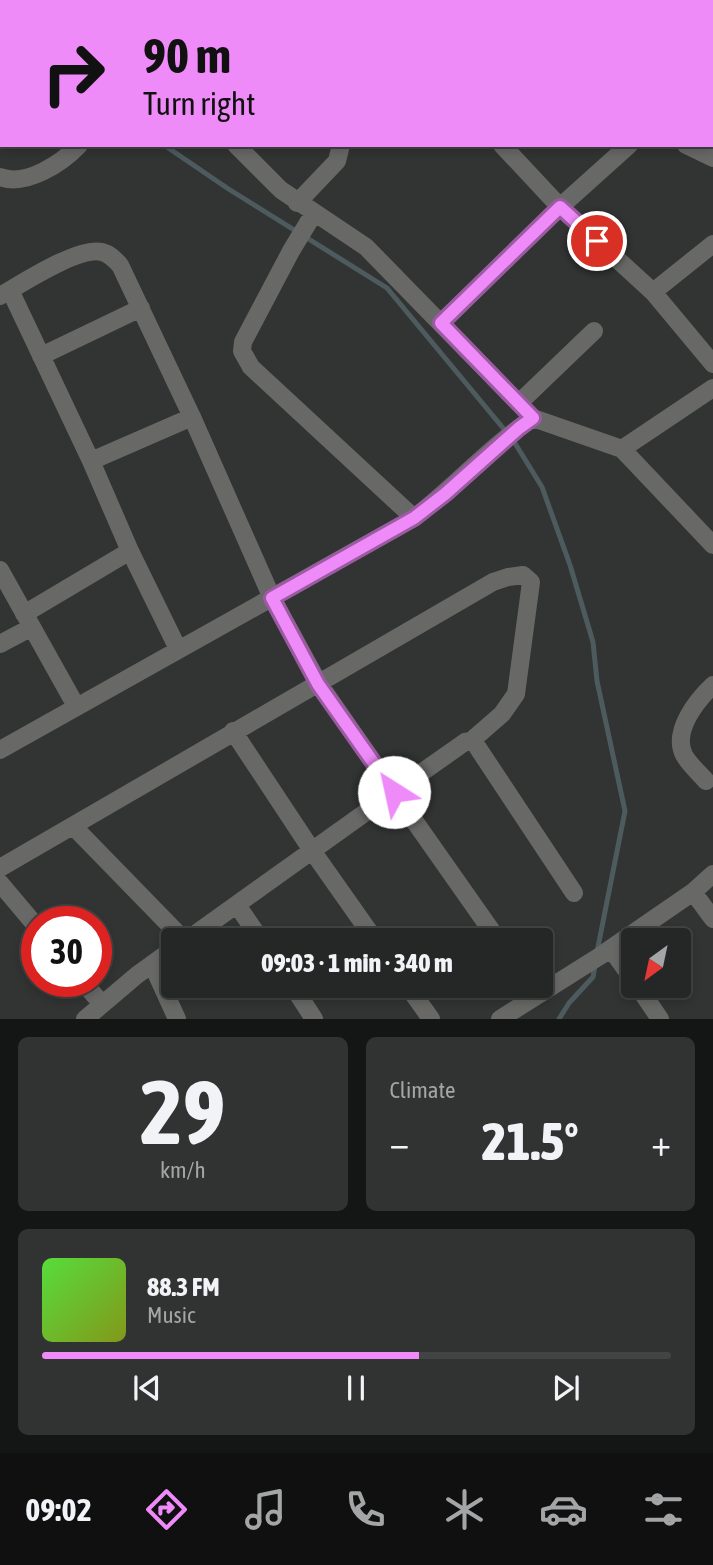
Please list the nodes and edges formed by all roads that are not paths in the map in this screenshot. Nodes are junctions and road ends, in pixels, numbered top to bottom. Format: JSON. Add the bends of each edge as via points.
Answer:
{"nodes":[{"id":1,"x":77,"y":147,"type":"edge"},
{"id":2,"x":238,"y":147,"type":"edge"},
{"id":3,"x":340,"y":147,"type":"edge"},
{"id":4,"x":504,"y":147,"type":"edge"},
{"id":5,"x":627,"y":147,"type":"edge"},
{"id":6,"x":691,"y":147,"type":"edge"},
{"id":7,"x":713,"y":158,"type":"edge"},
{"id":8,"x":0,"y":177,"type":"edge"},
{"id":9,"x":297,"y":203,"type":"junction"},
{"id":10,"x":560,"y":207,"type":"junction"},
{"id":11,"x":309,"y":220,"type":"junction"},
{"id":12,"x":713,"y":244,"type":"edge"},
{"id":13,"x":653,"y":292,"type":"junction"},
{"id":14,"x":5,"y":293,"type":"edge"},
{"id":15,"x":141,"y":308,"type":"junction"},
{"id":16,"x":441,"y":323,"type":"junction"},
{"id":17,"x":594,"y":331,"type":"dead end"},
{"id":18,"x":41,"y":356,"type":"junction"},
{"id":19,"x":713,"y":365,"type":"edge"},
{"id":20,"x":713,"y":388,"type":"edge"},
{"id":21,"x":519,"y":403,"type":"junction"},
{"id":22,"x":192,"y":417,"type":"junction"},
{"id":23,"x":526,"y":423,"type":"junction"},
{"id":24,"x":622,"y":449,"type":"junction"},
{"id":25,"x":91,"y":461,"type":"junction"},
{"id":26,"x":414,"y":518,"type":"junction"},
{"id":27,"x":713,"y":545,"type":"edge"},
{"id":28,"x":130,"y":551,"type":"junction"},
{"id":29,"x":0,"y":570,"type":"edge"},
{"id":30,"x":272,"y":598,"type":"junction"},
{"id":31,"x":28,"y":620,"type":"junction"},
{"id":32,"x":0,"y":644,"type":"edge"},
{"id":33,"x":178,"y":649,"type":"junction"},
{"id":34,"x":318,"y":684,"type":"junction"},
{"id":35,"x":713,"y":685,"type":"edge"},
{"id":36,"x":76,"y":706,"type":"junction"},
{"id":37,"x":233,"y":732,"type":"junction"},
{"id":38,"x":471,"y":741,"type":"junction"},
{"id":39,"x":0,"y":750,"type":"edge"},
{"id":40,"x":706,"y":781,"type":"dead end"},
{"id":41,"x":394,"y":792,"type":"junction"},
{"id":42,"x":73,"y":825,"type":"junction"},
{"id":43,"x":313,"y":852,"type":"junction"},
{"id":44,"x":0,"y":868,"type":"edge"},
{"id":45,"x":713,"y":874,"type":"edge"},
{"id":46,"x":0,"y":883,"type":"edge"},
{"id":47,"x":693,"y":892,"type":"junction"},
{"id":48,"x":574,"y":893,"type":"dead end"},
{"id":49,"x":237,"y":905,"type":"junction"},
{"id":50,"x":21,"y":908,"type":"edge"},
{"id":51,"x":713,"y":919,"type":"edge"},
{"id":52,"x":174,"y":928,"type":"edge"},
{"id":53,"x":203,"y":928,"type":"edge"},
{"id":54,"x":253,"y":928,"type":"edge"},
{"id":55,"x":367,"y":928,"type":"edge"},
{"id":56,"x":490,"y":928,"type":"edge"},
{"id":57,"x":606,"y":953,"type":"junction"},
{"id":58,"x":161,"y":958,"type":"edge"},
{"id":59,"x":152,"y":964,"type":"junction"},
{"id":60,"x":621,"y":968,"type":"edge"},
{"id":61,"x":553,"y":982,"type":"edge"},
{"id":62,"x":96,"y":997,"type":"edge"},
{"id":63,"x":300,"y":998,"type":"edge"},
{"id":64,"x":416,"y":998,"type":"edge"},
{"id":65,"x":528,"y":998,"type":"edge"},
{"id":66,"x":645,"y":998,"type":"edge"},
{"id":67,"x":102,"y":1004,"type":"junction"},
{"id":68,"x":85,"y":1019,"type":"edge"},
{"id":69,"x":177,"y":1019,"type":"edge"},
{"id":70,"x":314,"y":1019,"type":"edge"},
{"id":71,"x":431,"y":1019,"type":"edge"},
{"id":72,"x":500,"y":1019,"type":"edge"},
{"id":73,"x":660,"y":1019,"type":"edge"}],
"edges":[{"from":1,"to":8,"type":"street","via":[[48,169],[20,179]]},
{"from":2,"to":9,"type":"street"},
{"from":3,"to":9,"type":"street","via":[[337,161]]},
{"from":4,"to":10,"type":"street"},
{"from":5,"to":10,"type":"street"},
{"from":6,"to":7,"type":"street"},
{"from":9,"to":11,"type":"street"},
{"from":10,"to":13,"type":"street"},
{"from":10,"to":16,"type":"street"},
{"from":11,"to":16,"type":"street","via":[[366,247]]},
{"from":11,"to":26,"type":"street","via":[[242,351],[251,367]]},
{"from":12,"to":13,"type":"street"},
{"from":13,"to":19,"type":"street"},
{"from":14,"to":15,"type":"street","via":[[86,252],[101,252],[120,265]]},
{"from":14,"to":18,"type":"street"},
{"from":15,"to":18,"type":"street"},
{"from":15,"to":22,"type":"street"},
{"from":16,"to":21,"type":"street"},
{"from":17,"to":21,"type":"street"},
{"from":18,"to":25,"type":"street"},
{"from":20,"to":24,"type":"street"},
{"from":21,"to":23,"type":"street"},
{"from":22,"to":25,"type":"street"},
{"from":22,"to":30,"type":"street"},
{"from":23,"to":24,"type":"street"},
{"from":23,"to":26,"type":"street"},
{"from":24,"to":27,"type":"street"},
{"from":25,"to":28,"type":"street"},
{"from":26,"to":30,"type":"street"},
{"from":28,"to":31,"type":"street"},
{"from":28,"to":33,"type":"street"},
{"from":29,"to":31,"type":"street"},
{"from":30,"to":33,"type":"street"},
{"from":30,"to":34,"type":"street"},
{"from":31,"to":32,"type":"street"},
{"from":31,"to":36,"type":"street"},
{"from":33,"to":36,"type":"street"},
{"from":34,"to":37,"type":"street"},
{"from":34,"to":38,"type":"street","via":[[493,582],[523,575],[531,582],[516,694],[502,714]]},
{"from":34,"to":41,"type":"street"},
{"from":35,"to":40,"type":"street","via":[[686,721],[680,738],[684,754]]},
{"from":36,"to":39,"type":"street"},
{"from":37,"to":42,"type":"street"},
{"from":37,"to":43,"type":"street"},
{"from":38,"to":41,"type":"street"},
{"from":38,"to":48,"type":"street"},
{"from":41,"to":43,"type":"street"},
{"from":41,"to":56,"type":"street"},
{"from":42,"to":44,"type":"street"},
{"from":42,"to":52,"type":"street"},
{"from":43,"to":49,"type":"street"},
{"from":43,"to":55,"type":"street"},
{"from":45,"to":47,"type":"street"},
{"from":46,"to":50,"type":"street"},
{"from":47,"to":51,"type":"street"},
{"from":47,"to":57,"type":"street"},
{"from":49,"to":53,"type":"street"},
{"from":49,"to":54,"type":"street"},
{"from":57,"to":60,"type":"street"},
{"from":57,"to":61,"type":"street"},
{"from":58,"to":59,"type":"street"},
{"from":59,"to":67,"type":"street"},
{"from":59,"to":69,"type":"street"},
{"from":62,"to":67,"type":"street"},
{"from":63,"to":70,"type":"street"},
{"from":64,"to":71,"type":"street"},
{"from":65,"to":72,"type":"street"},
{"from":66,"to":73,"type":"street"},
{"from":67,"to":68,"type":"street"}]}
